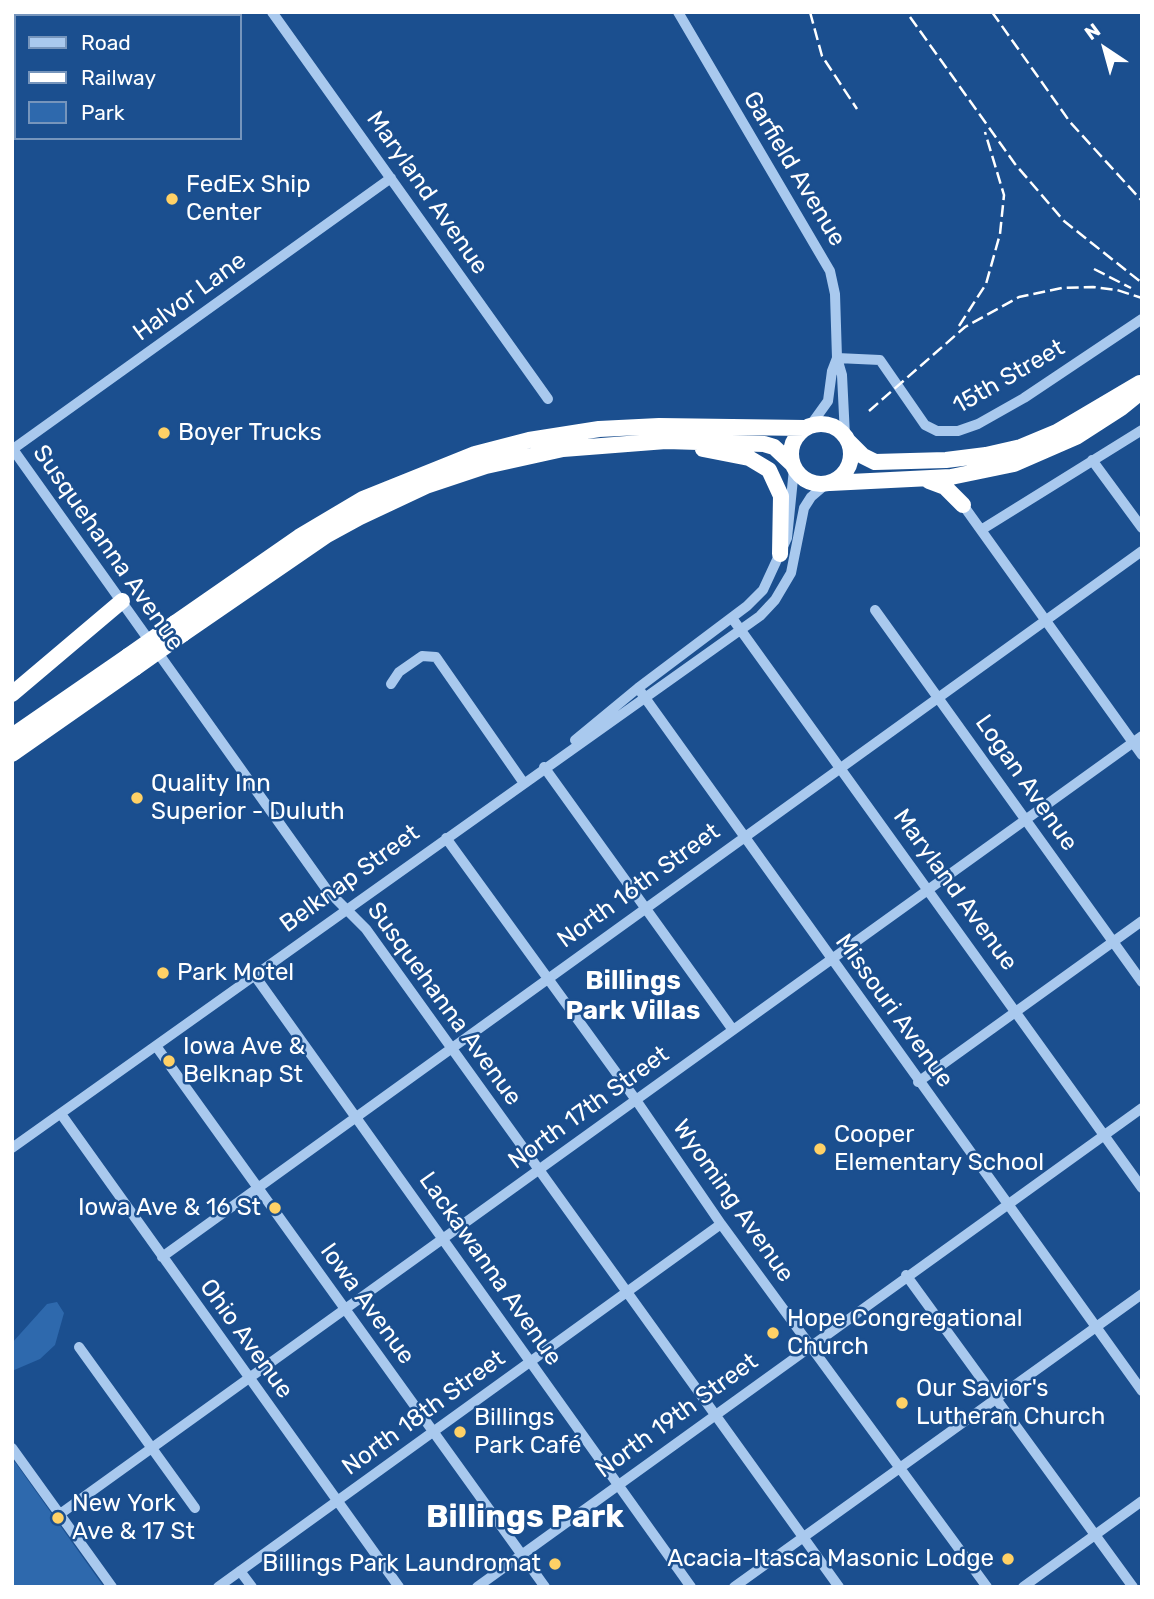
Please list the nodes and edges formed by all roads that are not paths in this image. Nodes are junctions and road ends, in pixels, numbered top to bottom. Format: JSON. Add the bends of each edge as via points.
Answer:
{"nodes":[{"id":1,"x":272,"y":12,"type":"edge"},
{"id":2,"x":678,"y":12,"type":"edge"},
{"id":3,"x":391,"y":178,"type":"junction"},
{"id":4,"x":1142,"y":319,"type":"edge"},
{"id":5,"x":837,"y":358,"type":"junction"},
{"id":6,"x":1142,"y":381,"type":"edge"},
{"id":7,"x":1142,"y":391,"type":"edge"},
{"id":8,"x":548,"y":399,"type":"dead end"},
{"id":9,"x":808,"y":427,"type":"junction"},
{"id":10,"x":1142,"y":430,"type":"edge"},
{"id":11,"x":847,"y":439,"type":"junction"},
{"id":12,"x":659,"y":441,"type":"junction"},
{"id":13,"x":13,"y":449,"type":"edge"},
{"id":14,"x":1092,"y":460,"type":"junction"},
{"id":15,"x":793,"y":466,"type":"junction"},
{"id":16,"x":980,"y":472,"type":"junction"},
{"id":17,"x":923,"y":479,"type":"junction"},
{"id":18,"x":827,"y":484,"type":"junction"},
{"id":19,"x":963,"y":505,"type":"junction"},
{"id":20,"x":1142,"y":528,"type":"edge"},
{"id":21,"x":981,"y":530,"type":"junction"},
{"id":22,"x":1142,"y":551,"type":"edge"},
{"id":23,"x":780,"y":554,"type":"junction"},
{"id":24,"x":122,"y":601,"type":"junction"},
{"id":25,"x":875,"y":610,"type":"dead end"},
{"id":26,"x":732,"y":618,"type":"junction"},
{"id":27,"x":1046,"y":621,"type":"junction"},
{"id":28,"x":179,"y":628,"type":"junction"},
{"id":29,"x":741,"y":630,"type":"junction"},
{"id":30,"x":131,"y":662,"type":"junction"},
{"id":31,"x":391,"y":684,"type":"dead end"},
{"id":32,"x":638,"y":688,"type":"junction"},
{"id":33,"x":12,"y":694,"type":"edge"},
{"id":34,"x":939,"y":698,"type":"junction"},
{"id":35,"x":646,"y":699,"type":"junction"},
{"id":36,"x":12,"y":736,"type":"edge"},
{"id":37,"x":1137,"y":739,"type":"edge"},
{"id":38,"x":12,"y":754,"type":"edge"},
{"id":39,"x":1142,"y":755,"type":"edge"},
{"id":40,"x":544,"y":767,"type":"junction"},
{"id":41,"x":841,"y":767,"type":"junction"},
{"id":42,"x":523,"y":782,"type":"junction"},
{"id":43,"x":1026,"y":819,"type":"junction"},
{"id":44,"x":743,"y":837,"type":"junction"},
{"id":45,"x":446,"y":838,"type":"junction"},
{"id":46,"x":928,"y":890,"type":"junction"},
{"id":47,"x":644,"y":908,"type":"junction"},
{"id":48,"x":348,"y":909,"type":"junction"},
{"id":49,"x":1142,"y":922,"type":"edge"},
{"id":50,"x":1113,"y":942,"type":"junction"},
{"id":51,"x":831,"y":960,"type":"junction"},
{"id":52,"x":254,"y":976,"type":"junction"},
{"id":53,"x":548,"y":977,"type":"junction"},
{"id":54,"x":1142,"y":982,"type":"edge"},
{"id":55,"x":1016,"y":1012,"type":"junction"},
{"id":56,"x":733,"y":1030,"type":"junction"},
{"id":57,"x":156,"y":1046,"type":"junction"},
{"id":58,"x":451,"y":1047,"type":"junction"},
{"id":59,"x":918,"y":1082,"type":"junction"},
{"id":60,"x":636,"y":1100,"type":"junction"},
{"id":61,"x":1142,"y":1108,"type":"edge"},
{"id":62,"x":61,"y":1114,"type":"junction"},
{"id":63,"x":356,"y":1116,"type":"junction"},
{"id":64,"x":1104,"y":1135,"type":"junction"},
{"id":65,"x":12,"y":1148,"type":"edge"},
{"id":66,"x":539,"y":1169,"type":"junction"},
{"id":67,"x":257,"y":1188,"type":"junction"},
{"id":68,"x":1142,"y":1188,"type":"edge"},
{"id":69,"x":1008,"y":1204,"type":"junction"},
{"id":70,"x":722,"y":1224,"type":"junction"},
{"id":71,"x":442,"y":1239,"type":"junction"},
{"id":72,"x":162,"y":1257,"type":"junction"},
{"id":73,"x":906,"y":1275,"type":"junction"},
{"id":74,"x":627,"y":1292,"type":"junction"},
{"id":75,"x":1142,"y":1294,"type":"edge"},
{"id":76,"x":345,"y":1310,"type":"junction"},
{"id":77,"x":1096,"y":1327,"type":"junction"},
{"id":78,"x":810,"y":1345,"type":"junction"},
{"id":79,"x":79,"y":1347,"type":"dead end"},
{"id":80,"x":530,"y":1362,"type":"junction"},
{"id":81,"x":249,"y":1378,"type":"junction"},
{"id":82,"x":1142,"y":1391,"type":"edge"},
{"id":83,"x":996,"y":1399,"type":"junction"},
{"id":84,"x":715,"y":1415,"type":"junction"},
{"id":85,"x":434,"y":1431,"type":"junction"},
{"id":86,"x":12,"y":1448,"type":"edge"},
{"id":87,"x":151,"y":1449,"type":"junction"},
{"id":88,"x":899,"y":1468,"type":"junction"},
{"id":89,"x":618,"y":1485,"type":"junction"},
{"id":90,"x":337,"y":1501,"type":"junction"},
{"id":91,"x":1142,"y":1501,"type":"edge"},
{"id":92,"x":195,"y":1508,"type":"dead end"},
{"id":93,"x":60,"y":1514,"type":"junction"},
{"id":94,"x":1096,"y":1535,"type":"junction"},
{"id":95,"x":803,"y":1537,"type":"junction"},
{"id":96,"x":522,"y":1555,"type":"junction"},
{"id":97,"x":240,"y":1571,"type":"junction"},
{"id":98,"x":112,"y":1587,"type":"edge"},
{"id":99,"x":218,"y":1587,"type":"edge"},
{"id":100,"x":252,"y":1587,"type":"edge"},
{"id":101,"x":399,"y":1587,"type":"edge"},
{"id":102,"x":477,"y":1587,"type":"edge"},
{"id":103,"x":545,"y":1587,"type":"edge"},
{"id":104,"x":691,"y":1587,"type":"edge"},
{"id":105,"x":734,"y":1587,"type":"edge"},
{"id":106,"x":839,"y":1587,"type":"edge"},
{"id":107,"x":987,"y":1587,"type":"edge"},
{"id":108,"x":1023,"y":1587,"type":"edge"},
{"id":109,"x":1133,"y":1587,"type":"edge"}],
"edges":[{"from":1,"to":3,"type":"street","name":"Maryland Avenue"},
{"from":2,"to":5,"type":"street","name":"Garfield Avenue","via":[[826,262],[835,294]]},
{"from":3,"to":8,"type":"street","name":"Maryland Avenue"},
{"from":3,"to":13,"type":"street","name":"Halvor Lane"},
{"from":4,"to":5,"type":"street","name":"15th Street","via":[[1031,393],[958,431],[937,431],[925,425],[880,360]]},
{"from":5,"to":9,"type":"street","name":"Garfield Avenue","via":[[828,401]]},
{"from":5,"to":11,"type":"street","name":"Garfield Avenue"},
{"from":6,"to":11,"type":"highway","via":[[1057,432],[994,454],[875,462]]},
{"from":7,"to":16,"type":"highway","via":[[1076,437],[1034,457]]},
{"from":9,"to":11,"type":"highway","via":[[833,426]]},
{"from":9,"to":15,"type":"highway","via":[[794,439]]},
{"from":9,"to":28,"type":"highway","via":[[599,429],[475,454],[363,499],[299,537]]},
{"from":10,"to":14,"type":"street"},
{"from":11,"to":18,"type":"highway","via":[[849,467],[838,480]]},
{"from":12,"to":15,"type":"highway","via":[[764,444],[774,447]]},
{"from":12,"to":23,"type":"highway","via":[[749,458],[769,470],[781,496]]},
{"from":12,"to":28,"type":"highway","via":[[550,452],[426,486],[327,535]]},
{"from":13,"to":24,"type":"street","name":"Susquehanna Avenue"},
{"from":14,"to":20,"type":"street"},
{"from":14,"to":21,"type":"street"},
{"from":15,"to":18,"type":"highway","via":[[810,483]]},
{"from":15,"to":23,"type":"street","name":"Belknap Street","via":[[789,528]]},
{"from":16,"to":17,"type":"highway"},
{"from":16,"to":19,"type":"highway","via":[[966,485]]},
{"from":17,"to":18,"type":"highway"},
{"from":17,"to":19,"type":"highway","via":[[945,487]]},
{"from":18,"to":29,"type":"street","name":"Belknap Street","via":[[804,508],[795,562],[783,588],[769,607]]},
{"from":19,"to":21,"type":"street"},
{"from":21,"to":27,"type":"street"},
{"from":22,"to":27,"type":"street","name":"North 16th Street"},
{"from":23,"to":26,"type":"street","name":"Belknap Street","via":[[762,590]]},
{"from":24,"to":33,"type":"highway"},
{"from":24,"to":48,"type":"street","name":"Susquehanna Avenue","via":[[327,890]]},
{"from":25,"to":34,"type":"street","name":"Logan Avenue"},
{"from":26,"to":29,"type":"street","name":"Maryland Avenue"},
{"from":26,"to":32,"type":"street","name":"Belknap Street"},
{"from":27,"to":34,"type":"street","name":"North 16th Street"},
{"from":27,"to":37,"type":"street"},
{"from":28,"to":30,"type":"highway","bridge":true},
{"from":29,"to":35,"type":"street","name":"Belknap Street"},
{"from":29,"to":41,"type":"street","name":"Maryland Avenue"},
{"from":30,"to":36,"type":"highway"},
{"from":30,"to":38,"type":"highway"},
{"from":31,"to":42,"type":"street","via":[[399,672],[422,656],[436,657]]},
{"from":32,"to":35,"type":"street","name":"Missouri Avenue"},
{"from":32,"to":40,"type":"street","name":"Belknap Street"},
{"from":34,"to":41,"type":"street","name":"North 16th Street"},
{"from":34,"to":43,"type":"street","name":"Logan Avenue"},
{"from":35,"to":40,"type":"street","name":"Belknap Street"},
{"from":35,"to":44,"type":"street","name":"Missouri Avenue"},
{"from":37,"to":39,"type":"street"},
{"from":37,"to":43,"type":"street","name":"North 17th Street"},
{"from":40,"to":42,"type":"street","name":"Belknap Street"},
{"from":40,"to":47,"type":"street"},
{"from":41,"to":44,"type":"street","name":"North 16th Street"},
{"from":41,"to":46,"type":"street","name":"Maryland Avenue"},
{"from":42,"to":45,"type":"street","name":"Belknap Street"},
{"from":43,"to":46,"type":"street","name":"North 17th Street"},
{"from":43,"to":50,"type":"street","name":"Logan Avenue"},
{"from":44,"to":47,"type":"street","name":"North 16th Street"},
{"from":44,"to":51,"type":"street","name":"Missouri Avenue"},
{"from":45,"to":48,"type":"street","name":"Belknap Street"},
{"from":45,"to":53,"type":"street","name":"Wyoming Avenue"},
{"from":46,"to":51,"type":"street","name":"North 17th Street"},
{"from":46,"to":55,"type":"street","name":"Maryland Avenue"},
{"from":47,"to":53,"type":"street","name":"North 16th Street"},
{"from":47,"to":56,"type":"street"},
{"from":48,"to":52,"type":"street","name":"Belknap Street"},
{"from":48,"to":58,"type":"street","name":"Susquehanna Avenue"},
{"from":49,"to":50,"type":"street"},
{"from":50,"to":54,"type":"street","name":"Logan Avenue"},
{"from":50,"to":55,"type":"street"},
{"from":51,"to":56,"type":"street","name":"North 17th Street"},
{"from":51,"to":59,"type":"street","name":"Missouri Avenue"},
{"from":52,"to":57,"type":"street","name":"Belknap Street"},
{"from":52,"to":63,"type":"street","name":"Lackawanna Avenue"},
{"from":53,"to":58,"type":"street","name":"North 16th Street"},
{"from":53,"to":60,"type":"street","name":"Wyoming Avenue"},
{"from":55,"to":59,"type":"street"},
{"from":55,"to":64,"type":"street","name":"Maryland Avenue"},
{"from":56,"to":60,"type":"street","name":"North 17th Street"},
{"from":57,"to":62,"type":"street","name":"Belknap Street"},
{"from":57,"to":67,"type":"street","name":"Iowa Avenue"},
{"from":58,"to":63,"type":"street","name":"North 16th Street"},
{"from":58,"to":66,"type":"street","name":"Susquehanna Avenue"},
{"from":59,"to":69,"type":"street","name":"Missouri Avenue"},
{"from":60,"to":66,"type":"street","name":"North 17th Street"},
{"from":60,"to":70,"type":"street","name":"Wyoming Avenue"},
{"from":61,"to":64,"type":"street","name":"North 19th Street"},
{"from":62,"to":65,"type":"street","name":"Belknap Street"},
{"from":62,"to":72,"type":"street","name":"Ohio Avenue"},
{"from":63,"to":67,"type":"street","name":"North 16th Street"},
{"from":63,"to":71,"type":"street","name":"Lackawanna Avenue"},
{"from":64,"to":68,"type":"street","name":"Maryland Avenue"},
{"from":64,"to":69,"type":"street","name":"North 19th Street"},
{"from":66,"to":71,"type":"street","name":"North 17th Street"},
{"from":66,"to":74,"type":"street","name":"Susquehanna Avenue"},
{"from":67,"to":72,"type":"street","name":"North 16th Street"},
{"from":67,"to":76,"type":"street","name":"Iowa Avenue"},
{"from":69,"to":73,"type":"street","name":"North 19th Street"},
{"from":69,"to":77,"type":"street","name":"Missouri Avenue"},
{"from":70,"to":74,"type":"street","name":"North 18th Street"},
{"from":70,"to":78,"type":"street","name":"Wyoming Avenue"},
{"from":71,"to":76,"type":"street","name":"North 17th Street"},
{"from":71,"to":80,"type":"street","name":"Lackawanna Avenue"},
{"from":72,"to":81,"type":"street","name":"Ohio Avenue"},
{"from":73,"to":78,"type":"street","name":"North 19th Street"},
{"from":73,"to":83,"type":"street"},
{"from":74,"to":80,"type":"street","name":"North 18th Street"},
{"from":74,"to":84,"type":"street","name":"Susquehanna Avenue"},
{"from":75,"to":77,"type":"street"},
{"from":76,"to":81,"type":"street","name":"North 17th Street"},
{"from":76,"to":85,"type":"street","name":"Iowa Avenue"},
{"from":77,"to":82,"type":"street","name":"Missouri Avenue"},
{"from":77,"to":83,"type":"street"},
{"from":78,"to":84,"type":"street","name":"North 19th Street"},
{"from":78,"to":88,"type":"street","name":"Wyoming Avenue"},
{"from":79,"to":87,"type":"street"},
{"from":80,"to":85,"type":"street","name":"North 18th Street"},
{"from":80,"to":89,"type":"street","name":"Lackawanna Avenue"},
{"from":81,"to":87,"type":"street","name":"North 17th Street"},
{"from":81,"to":90,"type":"street","name":"Ohio Avenue"},
{"from":83,"to":88,"type":"street"},
{"from":83,"to":94,"type":"street"},
{"from":84,"to":89,"type":"street","name":"North 19th Street"},
{"from":84,"to":95,"type":"street","name":"Susquehanna Avenue"},
{"from":85,"to":90,"type":"street","name":"North 18th Street"},
{"from":85,"to":96,"type":"street","name":"Iowa Avenue"},
{"from":86,"to":93,"type":"street"},
{"from":87,"to":92,"type":"street"},
{"from":87,"to":93,"type":"street","name":"North 17th Street"},
{"from":88,"to":95,"type":"street"},
{"from":88,"to":107,"type":"street","name":"Wyoming Avenue"},
{"from":89,"to":96,"type":"street","name":"North 19th Street"},
{"from":89,"to":104,"type":"street","name":"Lackawanna Avenue"},
{"from":90,"to":97,"type":"street","name":"North 18th Street"},
{"from":90,"to":101,"type":"street","name":"Ohio Avenue"},
{"from":91,"to":94,"type":"street"},
{"from":93,"to":98,"type":"street"},
{"from":94,"to":108,"type":"street"},
{"from":94,"to":109,"type":"street"},
{"from":95,"to":105,"type":"street"},
{"from":95,"to":106,"type":"street","name":"Susquehanna Avenue"},
{"from":96,"to":102,"type":"street","name":"North 19th Street"},
{"from":96,"to":103,"type":"street","name":"Iowa Avenue"},
{"from":97,"to":99,"type":"street","name":"North 18th Street"},
{"from":97,"to":100,"type":"street"}]}
